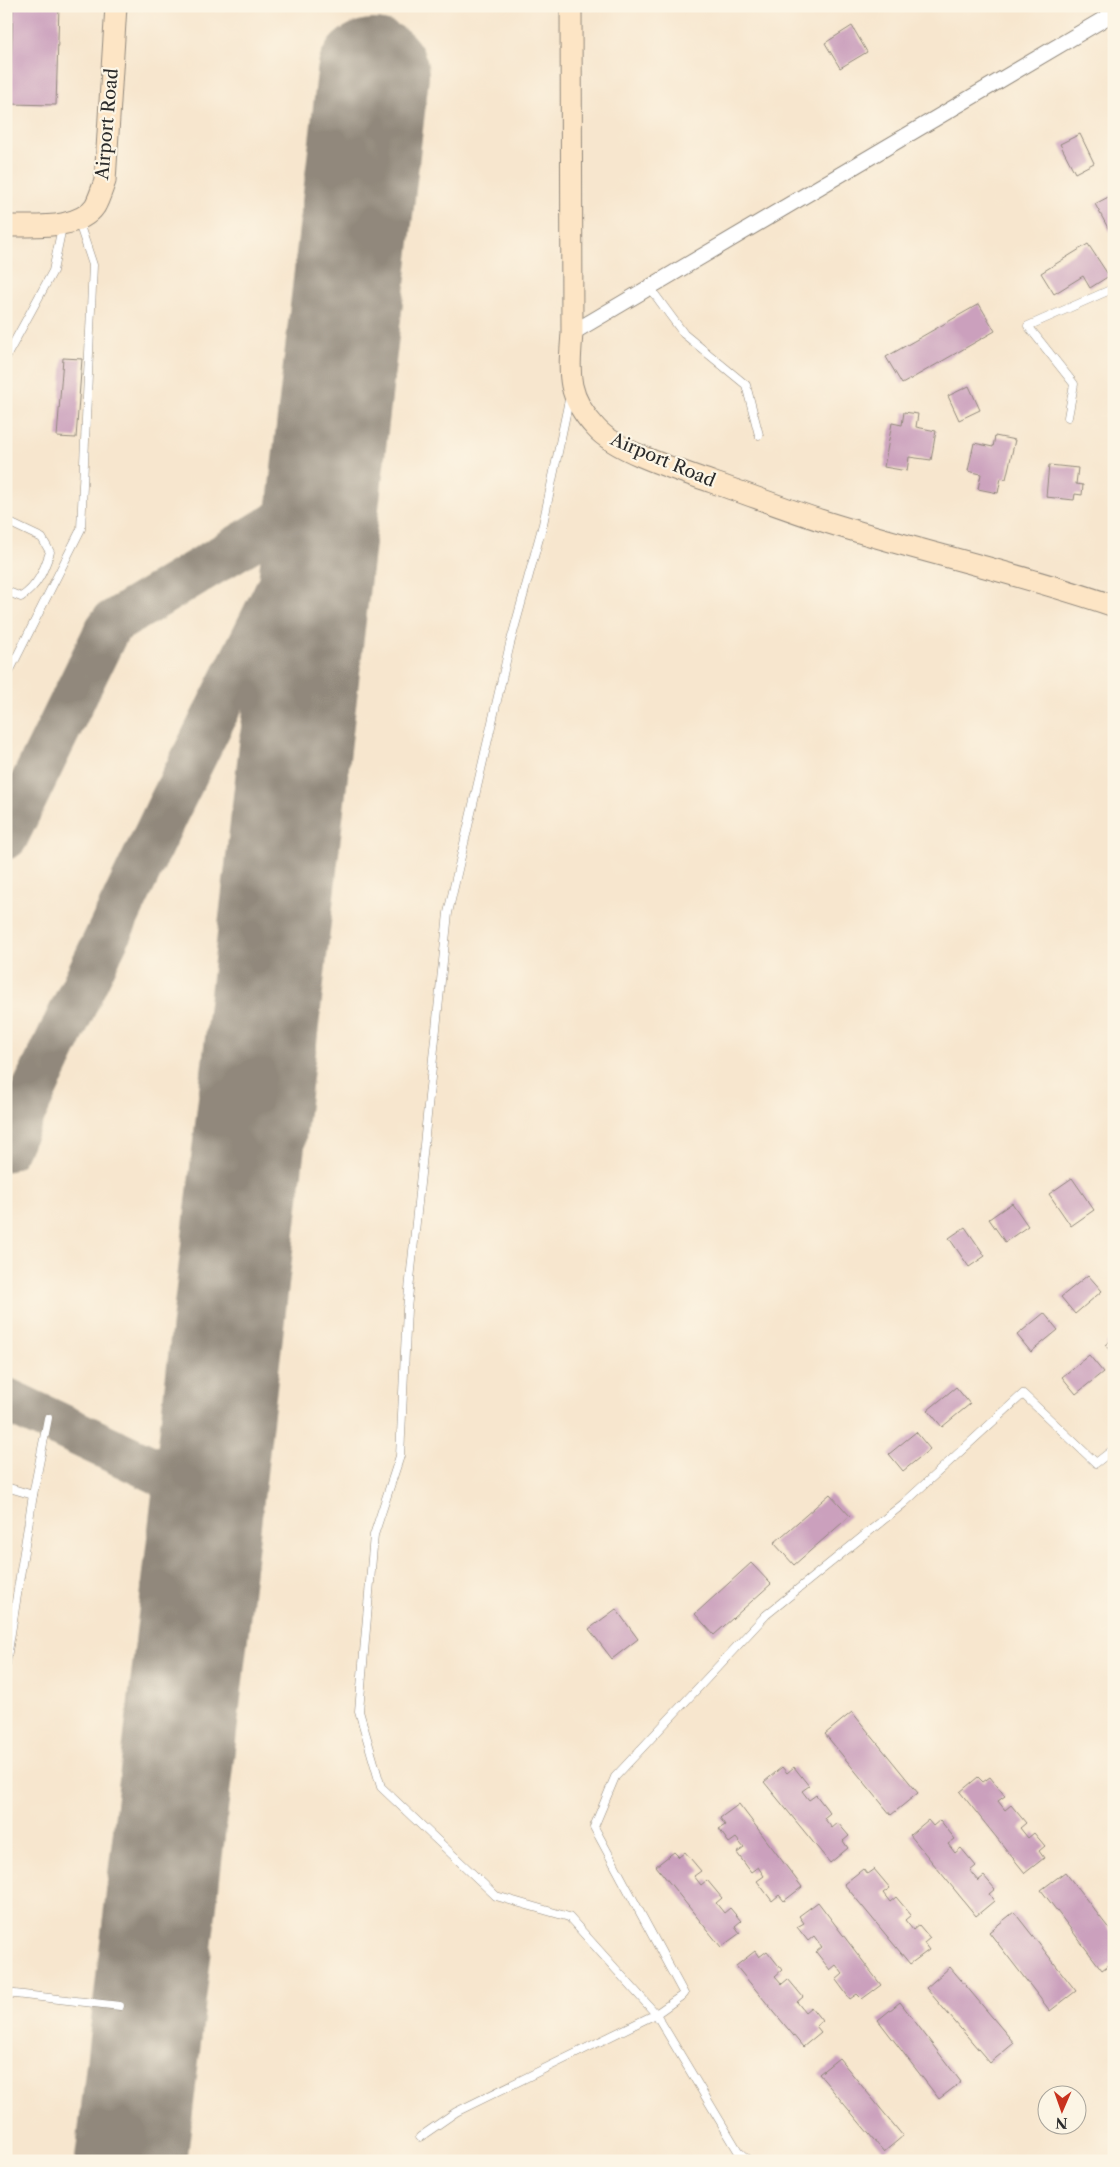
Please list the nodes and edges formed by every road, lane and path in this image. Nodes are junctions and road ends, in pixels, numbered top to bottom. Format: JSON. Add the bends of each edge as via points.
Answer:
{"nodes":[{"id":1,"x":116,"y":6,"type":"edge"},
{"id":2,"x":570,"y":6,"type":"edge"},
{"id":3,"x":1114,"y":12,"type":"edge"},
{"id":4,"x":70,"y":221,"type":"junction"},
{"id":5,"x":6,"y":226,"type":"edge"},
{"id":6,"x":1114,"y":285,"type":"edge"},
{"id":7,"x":650,"y":288,"type":"junction"},
{"id":8,"x":572,"y":333,"type":"junction"},
{"id":9,"x":6,"y":358,"type":"edge"},
{"id":10,"x":571,"y":389,"type":"junction"},
{"id":11,"x":1068,"y":417,"type":"dead end"},
{"id":12,"x":760,"y":435,"type":"dead end"},
{"id":13,"x":6,"y":521,"type":"edge"},
{"id":14,"x":6,"y":591,"type":"edge"},
{"id":15,"x":1114,"y":606,"type":"edge"},
{"id":16,"x":6,"y":678,"type":"edge"},
{"id":17,"x":48,"y":1418,"type":"dead end"},
{"id":18,"x":1114,"y":1449,"type":"edge"},
{"id":19,"x":6,"y":1487,"type":"edge"},
{"id":20,"x":33,"y":1495,"type":"junction"},
{"id":21,"x":6,"y":1664,"type":"edge"},
{"id":22,"x":6,"y":1993,"type":"edge"},
{"id":23,"x":120,"y":2006,"type":"dead end"},
{"id":24,"x":656,"y":2014,"type":"junction"},
{"id":25,"x":420,"y":2137,"type":"dead end"},
{"id":26,"x":749,"y":2161,"type":"edge"}],
"edges":[{"from":1,"to":4,"type":"main road","name":"Airport Road","via":[[105,181],[94,207]]},
{"from":2,"to":8,"type":"main road","name":"Airport Road"},
{"from":3,"to":7,"type":"street"},
{"from":4,"to":5,"type":"main road"},
{"from":4,"to":9,"type":"lane","via":[[53,271]]},
{"from":4,"to":16,"type":"lane","via":[[93,265],[81,528]]},
{"from":6,"to":11,"type":"lane","via":[[1110,290],[1028,326],[1074,384]]},
{"from":7,"to":8,"type":"street"},
{"from":7,"to":12,"type":"lane","via":[[684,334],[746,386]]},
{"from":8,"to":10,"type":"main road","name":"Airport Road"},
{"from":10,"to":15,"type":"main road","name":"Airport Road","via":[[579,408],[597,430],[619,445],[680,470],[826,522]]},
{"from":10,"to":24,"type":"lane","via":[[543,524],[510,644],[448,913],[407,1310],[400,1456],[374,1534],[359,1711],[381,1787],[496,1896],[569,1917]]},
{"from":13,"to":14,"type":"lane","via":[[42,538],[50,552],[33,589],[21,596]]},
{"from":17,"to":20,"type":"lane"},
{"from":18,"to":24,"type":"lane","via":[[1096,1463],[1023,1394],[903,1504],[766,1615],[615,1777],[594,1827],[684,1994]]},
{"from":19,"to":20,"type":"lane"},
{"from":20,"to":21,"type":"lane"},
{"from":22,"to":23,"type":"lane"},
{"from":24,"to":25,"type":"lane","via":[[456,2112]]},
{"from":24,"to":26,"type":"lane","via":[[738,2151]]}]}
